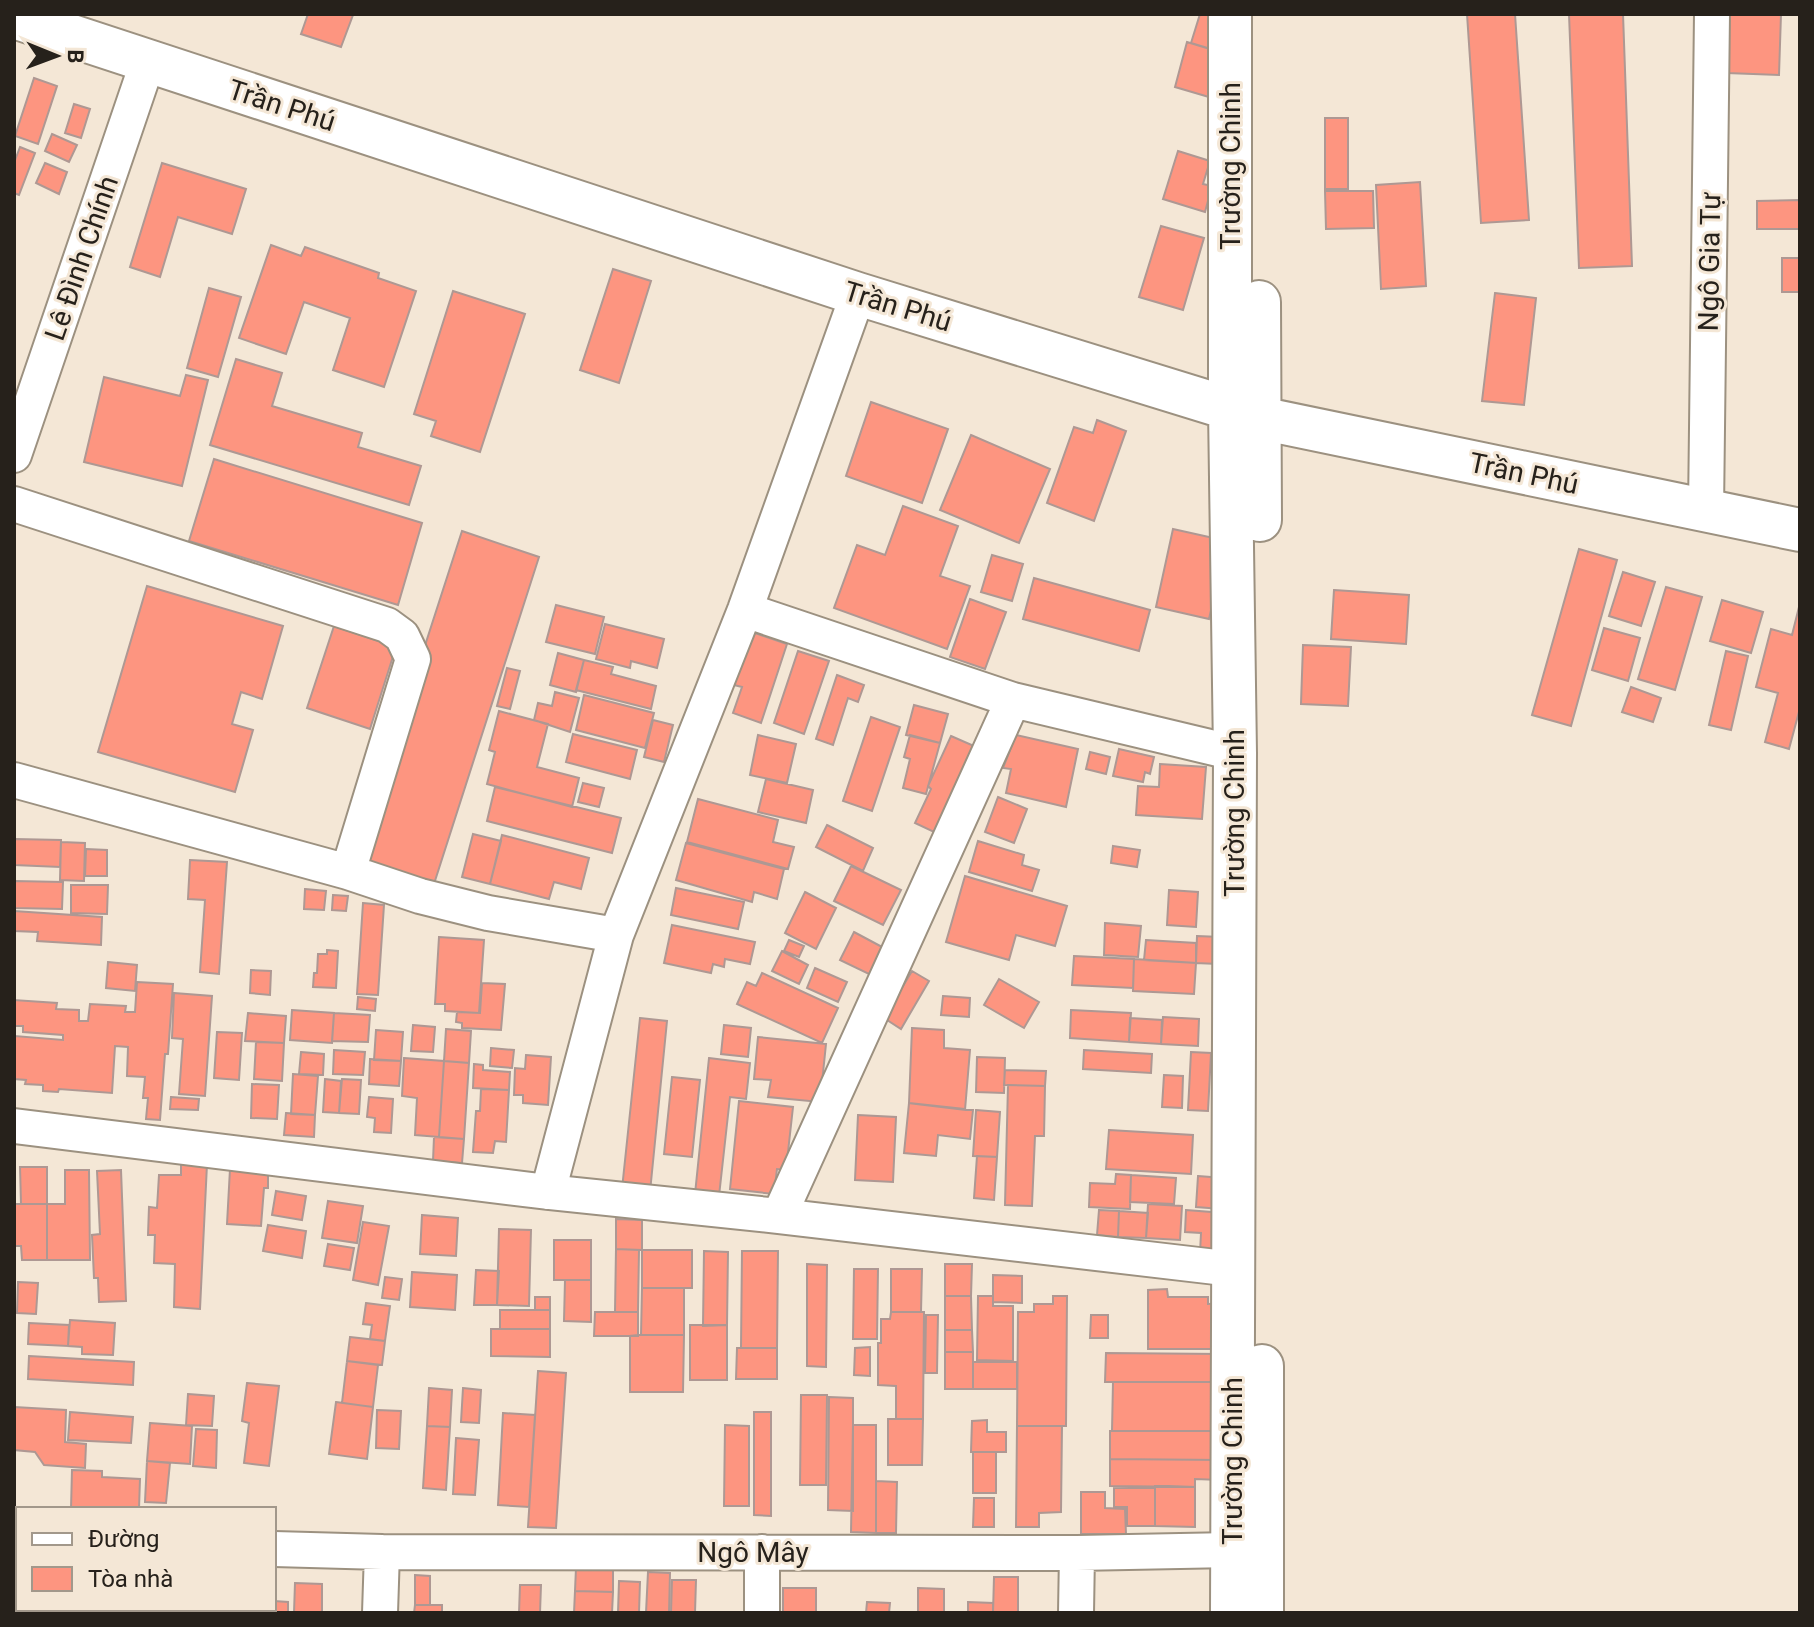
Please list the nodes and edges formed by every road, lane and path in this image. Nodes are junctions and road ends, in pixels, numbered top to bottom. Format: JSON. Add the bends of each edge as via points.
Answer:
{"nodes":[{"id":1,"x":1230,"y":14,"type":"edge"},
{"id":2,"x":1256,"y":14,"type":"edge"},
{"id":3,"x":1712,"y":14,"type":"edge"},
{"id":4,"x":14,"y":17,"type":"edge"},
{"id":5,"x":148,"y":61,"type":"junction"},
{"id":6,"x":858,"y":294,"type":"junction"},
{"id":7,"x":1245,"y":414,"type":"junction"},
{"id":8,"x":14,"y":455,"type":"edge"},
{"id":9,"x":14,"y":504,"type":"edge"},
{"id":10,"x":1706,"y":511,"type":"junction"},
{"id":11,"x":1800,"y":530,"type":"edge"},
{"id":12,"x":745,"y":610,"type":"junction"},
{"id":13,"x":1013,"y":700,"type":"junction"},
{"id":14,"x":1235,"y":753,"type":"junction"},
{"id":15,"x":14,"y":780,"type":"edge"},
{"id":16,"x":348,"y":872,"type":"junction"},
{"id":17,"x":616,"y":935,"type":"junction"},
{"id":18,"x":14,"y":1126,"type":"edge"},
{"id":19,"x":548,"y":1192,"type":"junction"},
{"id":20,"x":779,"y":1216,"type":"junction"},
{"id":21,"x":1233,"y":1269,"type":"junction"},
{"id":22,"x":276,"y":1549,"type":"edge"},
{"id":23,"x":1232,"y":1550,"type":"junction"},
{"id":24,"x":382,"y":1552,"type":"junction"},
{"id":25,"x":762,"y":1552,"type":"junction"},
{"id":26,"x":1077,"y":1553,"type":"junction"},
{"id":27,"x":380,"y":1613,"type":"edge"},
{"id":28,"x":762,"y":1613,"type":"edge"},
{"id":29,"x":1076,"y":1613,"type":"edge"},
{"id":30,"x":1232,"y":1613,"type":"edge"},
{"id":31,"x":1262,"y":1613,"type":"edge"}],
"edges":[{"from":1,"to":7,"type":"street","name":"Trường Chinh"},
{"from":2,"to":7,"type":"street","name":"Trường Chinh"},
{"from":3,"to":10,"type":"street","name":"Ngô Gia Tự"},
{"from":4,"to":5,"type":"street","name":"Trần Phú"},
{"from":5,"to":6,"type":"street","name":"Trần Phú"},
{"from":5,"to":8,"type":"street","name":"Lê Đình Chính"},
{"from":6,"to":7,"type":"street","name":"Trần Phú"},
{"from":6,"to":12,"type":"street"},
{"from":7,"to":10,"type":"street","name":"Trần Phú"},
{"from":7,"to":14,"type":"street","name":"Trường Chinh"},
{"from":7,"to":31,"type":"street","name":"Trường Chinh"},
{"from":9,"to":16,"type":"street","via":[[387,625],[402,636],[413,659]]},
{"from":10,"to":11,"type":"street","name":"Trần Phú"},
{"from":12,"to":13,"type":"street"},
{"from":12,"to":17,"type":"street"},
{"from":13,"to":14,"type":"street"},
{"from":13,"to":20,"type":"street"},
{"from":14,"to":21,"type":"street","name":"Trường Chinh"},
{"from":15,"to":16,"type":"street"},
{"from":16,"to":17,"type":"street","via":[[488,913]]},
{"from":17,"to":19,"type":"street"},
{"from":18,"to":19,"type":"street"},
{"from":19,"to":20,"type":"street"},
{"from":20,"to":21,"type":"street"},
{"from":21,"to":23,"type":"street","name":"Trường Chinh"},
{"from":22,"to":24,"type":"street","name":"Ngô Mây"},
{"from":23,"to":26,"type":"street","name":"Ngô Mây"},
{"from":23,"to":30,"type":"street","name":"Trường Chinh"},
{"from":24,"to":25,"type":"street","name":"Ngô Mây"},
{"from":24,"to":27,"type":"street"},
{"from":25,"to":26,"type":"street","name":"Ngô Mây"},
{"from":25,"to":28,"type":"street"},
{"from":26,"to":29,"type":"street"}]}
